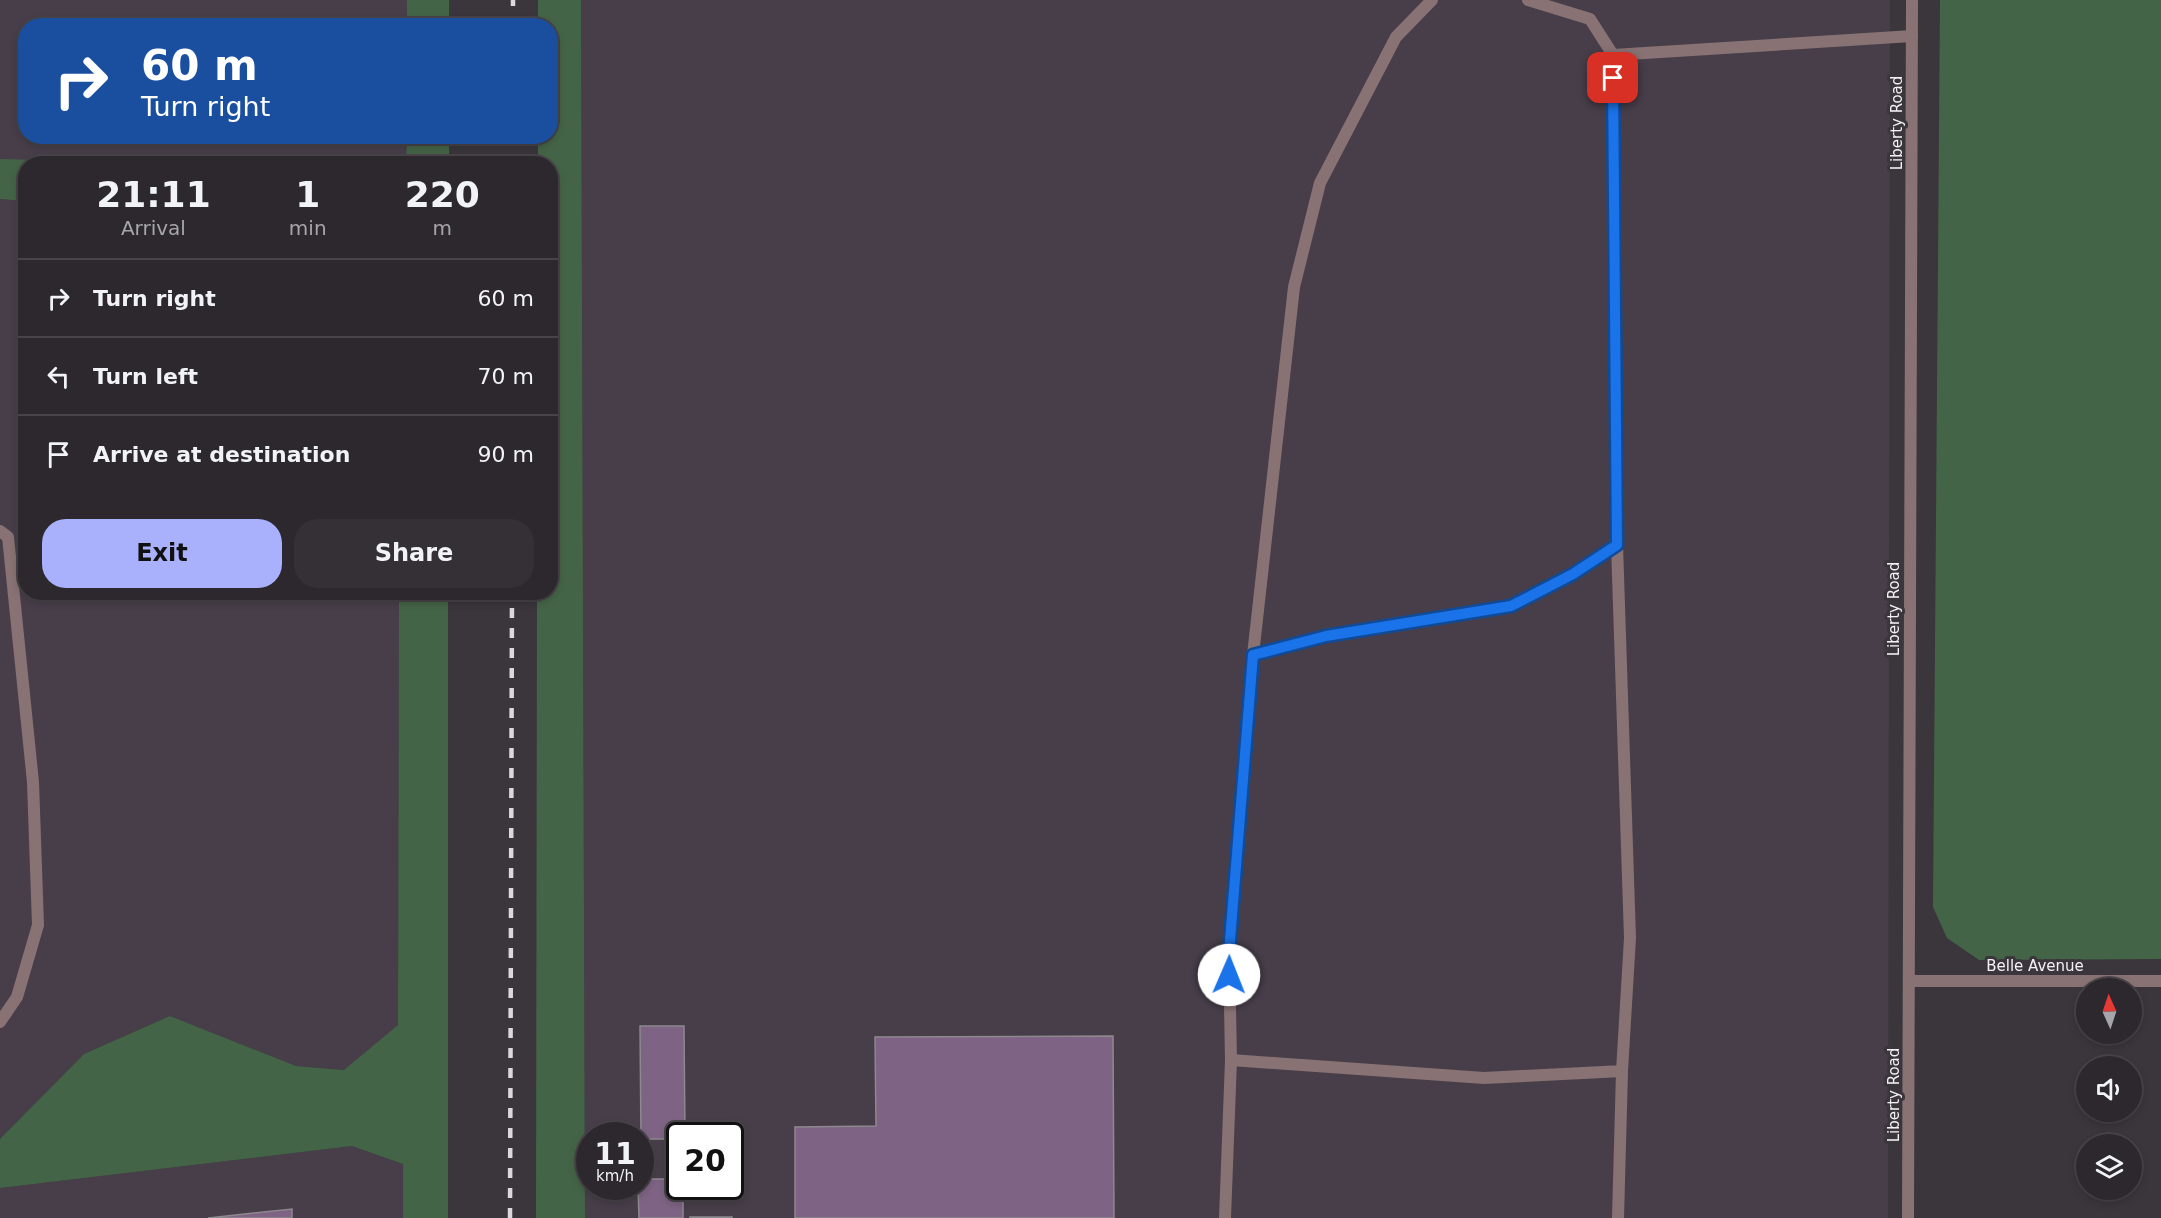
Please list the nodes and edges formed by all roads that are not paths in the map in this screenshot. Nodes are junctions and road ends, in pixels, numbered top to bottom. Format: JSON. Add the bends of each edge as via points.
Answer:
{"nodes":[{"id":1,"x":1432,"y":0,"type":"edge"},
{"id":2,"x":1528,"y":0,"type":"edge"},
{"id":3,"x":1912,"y":0,"type":"edge"},
{"id":4,"x":1912,"y":36,"type":"junction"},
{"id":5,"x":1613,"y":55,"type":"junction"},
{"id":6,"x":0,"y":531,"type":"edge"},
{"id":7,"x":1617,"y":545,"type":"junction"},
{"id":8,"x":1253,"y":655,"type":"junction"},
{"id":9,"x":1909,"y":981,"type":"junction"},
{"id":10,"x":2161,"y":981,"type":"edge"},
{"id":11,"x":0,"y":1022,"type":"edge"},
{"id":12,"x":1231,"y":1060,"type":"junction"},
{"id":13,"x":1622,"y":1071,"type":"junction"},
{"id":14,"x":1225,"y":1218,"type":"edge"},
{"id":15,"x":1618,"y":1218,"type":"edge"},
{"id":16,"x":1908,"y":1218,"type":"edge"}],
"edges":[{"from":1,"to":8,"type":"street","via":[[1396,37],[1320,183],[1294,287]]},
{"from":2,"to":5,"type":"street","via":[[1590,19]]},
{"from":3,"to":4,"type":"street","name":"Liberty Road"},
{"from":4,"to":5,"type":"street"},
{"from":4,"to":9,"type":"street","name":"Liberty Road"},
{"from":5,"to":7,"type":"street"},
{"from":6,"to":11,"type":"street","via":[[8,537],[33,782],[38,925],[17,997]]},
{"from":7,"to":8,"type":"street","via":[[1573,574],[1511,606],[1326,636]]},
{"from":7,"to":13,"type":"street","via":[[1630,938]]},
{"from":8,"to":12,"type":"street","via":[[1229,953]]},
{"from":9,"to":10,"type":"street","name":"Belle Avenue"},
{"from":9,"to":16,"type":"street","name":"Liberty Road"},
{"from":12,"to":13,"type":"street","via":[[1484,1078]]},
{"from":12,"to":14,"type":"street"},
{"from":13,"to":15,"type":"street"}]}
